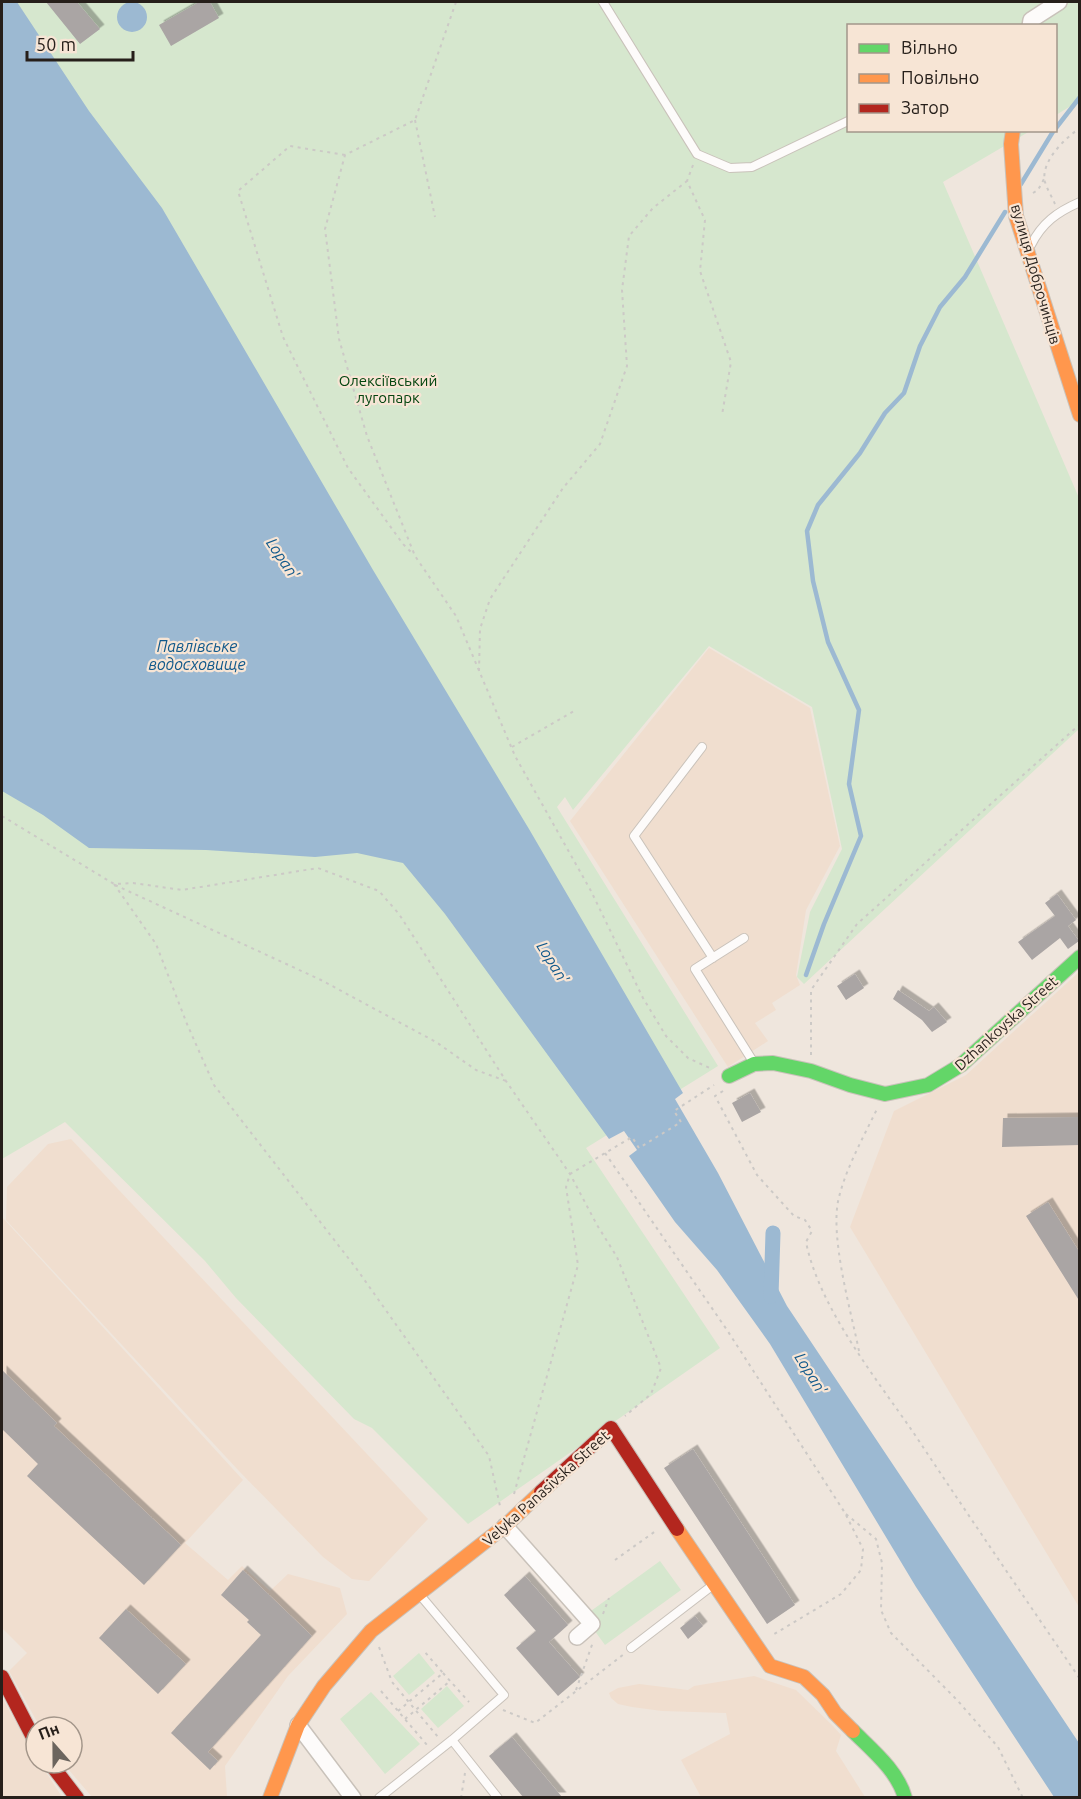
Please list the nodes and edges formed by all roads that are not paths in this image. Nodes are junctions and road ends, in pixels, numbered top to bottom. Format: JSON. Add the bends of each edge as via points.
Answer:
{"nodes":[{"id":1,"x":603,"y":2,"type":"edge"},
{"id":2,"x":1059,"y":2,"type":"edge"},
{"id":3,"x":1028,"y":24,"type":"edge"},
{"id":4,"x":847,"y":122,"type":"edge"},
{"id":5,"x":1013,"y":132,"type":"edge"},
{"id":6,"x":1080,"y":202,"type":"edge"},
{"id":7,"x":1027,"y":251,"type":"junction"},
{"id":8,"x":1077,"y":396,"type":"edge"},
{"id":9,"x":1080,"y":415,"type":"edge"},
{"id":10,"x":702,"y":747,"type":"dead end"},
{"id":11,"x":744,"y":938,"type":"dead end"},
{"id":12,"x":1080,"y":957,"type":"edge"},
{"id":13,"x":713,"y":958,"type":"junction"},
{"id":14,"x":754,"y":1064,"type":"junction"},
{"id":15,"x":729,"y":1076,"type":"road end"},
{"id":16,"x":505,"y":1526,"type":"junction"},
{"id":17,"x":714,"y":1585,"type":"junction"},
{"id":18,"x":420,"y":1594,"type":"junction"},
{"id":19,"x":577,"y":1636,"type":"dead end"},
{"id":20,"x":631,"y":1648,"type":"road end"},
{"id":21,"x":2,"y":1677,"type":"edge"},
{"id":22,"x":24,"y":1720,"type":"edge"},
{"id":23,"x":298,"y":1725,"type":"junction"},
{"id":24,"x":449,"y":1743,"type":"junction"},
{"id":25,"x":60,"y":1775,"type":"edge"},
{"id":26,"x":77,"y":1797,"type":"edge"},
{"id":27,"x":270,"y":1797,"type":"edge"},
{"id":28,"x":353,"y":1797,"type":"edge"},
{"id":29,"x":379,"y":1797,"type":"edge"},
{"id":30,"x":498,"y":1797,"type":"edge"},
{"id":31,"x":905,"y":1797,"type":"edge"}],
"edges":[{"from":1,"to":4,"type":"lane","via":[[697,154],[730,168],[752,167]]},
{"from":2,"to":3,"type":"street"},
{"from":5,"to":7,"type":"street","name":"вулиця Доброчинців","via":[[1014,202]]},
{"from":6,"to":7,"type":"lane","via":[[1048,220]]},
{"from":7,"to":8,"type":"street","name":"вулиця Доброчинців"},
{"from":8,"to":9,"type":"street","name":"вулиця Доброчинців"},
{"from":10,"to":13,"type":"lane","via":[[634,836]]},
{"from":11,"to":13,"type":"lane"},
{"from":12,"to":14,"type":"street","name":"Dzhankoyska Street","via":[[961,1065],[928,1084],[885,1094],[811,1071],[773,1063]]},
{"from":13,"to":14,"type":"lane","via":[[695,969]]},
{"from":14,"to":15,"type":"street"},
{"from":16,"to":17,"type":"street","name":"Velyka Panasivska Street","via":[[611,1428]]},
{"from":16,"to":18,"type":"street","name":"Velyka Panasivska Street"},
{"from":16,"to":19,"type":"street","via":[[592,1624]]},
{"from":17,"to":20,"type":"lane"},
{"from":17,"to":31,"type":"street","name":"Velyka Panasivska Street","via":[[770,1666],[804,1677],[823,1695],[885,1764]]},
{"from":18,"to":23,"type":"street","name":"Velyka Panasivska Street","via":[[373,1630],[324,1686]]},
{"from":18,"to":24,"type":"lane","via":[[504,1695]]},
{"from":21,"to":22,"type":"street"},
{"from":23,"to":27,"type":"street","name":"Velyka Panasivska Street"},
{"from":23,"to":28,"type":"street"},
{"from":24,"to":29,"type":"lane"},
{"from":24,"to":30,"type":"lane"},
{"from":25,"to":26,"type":"street"}]}
